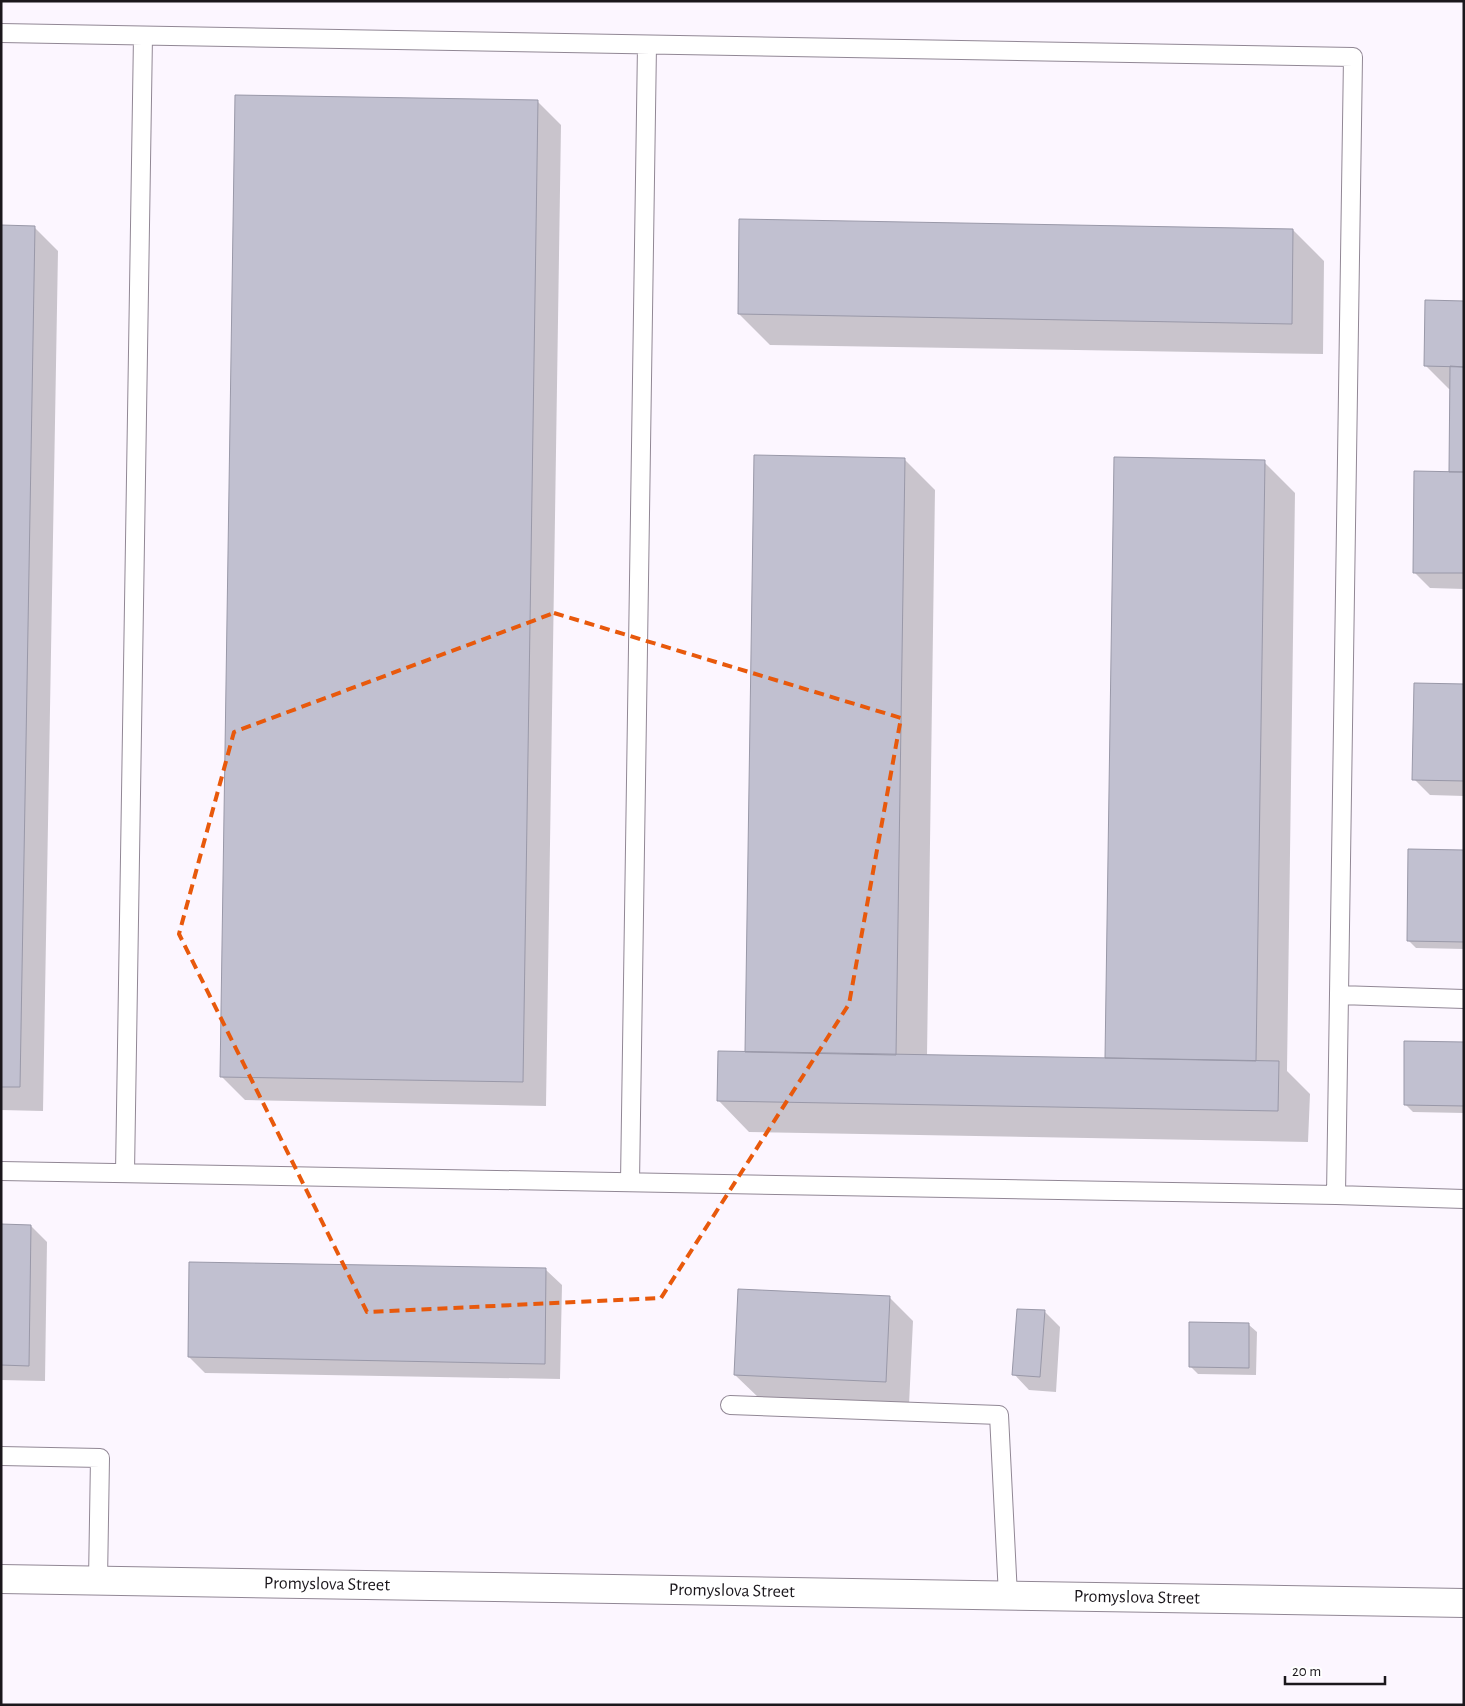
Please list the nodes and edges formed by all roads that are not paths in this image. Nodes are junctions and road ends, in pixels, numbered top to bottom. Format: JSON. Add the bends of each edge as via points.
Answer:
{"nodes":[{"id":1,"x":1,"y":33,"type":"edge"},
{"id":2,"x":142,"y":36,"type":"junction"},
{"id":3,"x":647,"y":45,"type":"junction"},
{"id":4,"x":1339,"y":995,"type":"junction"},
{"id":5,"x":1464,"y":999,"type":"edge"},
{"id":6,"x":1,"y":1171,"type":"edge"},
{"id":7,"x":125,"y":1174,"type":"junction"},
{"id":8,"x":630,"y":1182,"type":"junction"},
{"id":9,"x":1336,"y":1195,"type":"junction"},
{"id":10,"x":1464,"y":1199,"type":"edge"},
{"id":11,"x":730,"y":1405,"type":"dead end"},
{"id":12,"x":1,"y":1456,"type":"edge"},
{"id":13,"x":1,"y":1579,"type":"edge"},
{"id":14,"x":98,"y":1581,"type":"junction"},
{"id":15,"x":1008,"y":1596,"type":"junction"},
{"id":16,"x":1464,"y":1603,"type":"edge"}],
"edges":[{"from":1,"to":2,"type":"lane"},
{"from":2,"to":3,"type":"lane"},
{"from":2,"to":7,"type":"lane"},
{"from":3,"to":4,"type":"lane","via":[[1353,57]]},
{"from":3,"to":8,"type":"lane"},
{"from":4,"to":5,"type":"lane"},
{"from":4,"to":9,"type":"lane"},
{"from":6,"to":7,"type":"lane"},
{"from":7,"to":8,"type":"lane"},
{"from":8,"to":9,"type":"lane"},
{"from":9,"to":10,"type":"lane"},
{"from":11,"to":15,"type":"lane","via":[[999,1414]]},
{"from":12,"to":14,"type":"lane","via":[[100,1458]]},
{"from":13,"to":14,"type":"main road","name":"Promyslova Street"},
{"from":14,"to":15,"type":"main road","name":"Promyslova Street"},
{"from":15,"to":16,"type":"main road","name":"Promyslova Street"}]}
